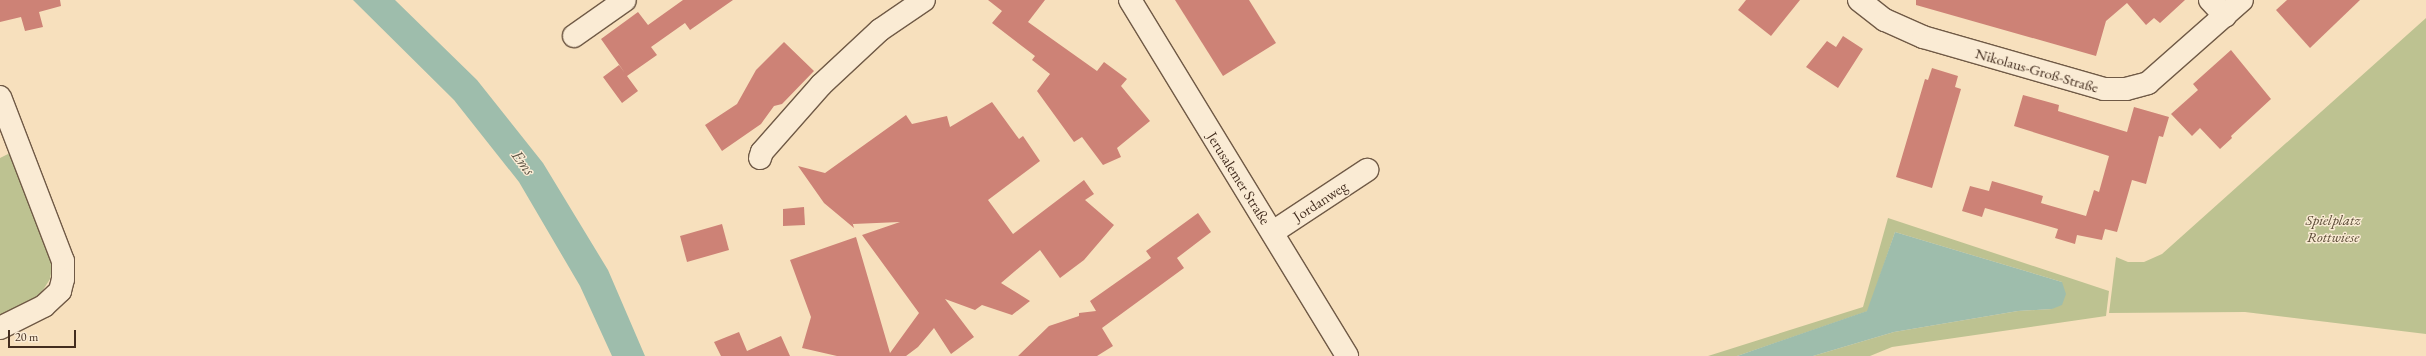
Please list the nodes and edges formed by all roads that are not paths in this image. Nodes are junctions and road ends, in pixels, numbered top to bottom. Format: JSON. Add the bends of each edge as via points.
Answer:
{"nodes":[{"id":1,"x":625,"y":0,"type":"edge"},
{"id":2,"x":924,"y":0,"type":"edge"},
{"id":3,"x":1130,"y":0,"type":"edge"},
{"id":4,"x":1859,"y":0,"type":"edge"},
{"id":5,"x":2210,"y":0,"type":"edge"},
{"id":6,"x":2242,"y":0,"type":"edge"},
{"id":7,"x":2225,"y":16,"type":"junction"},
{"id":8,"x":574,"y":36,"type":"dead end"},
{"id":9,"x":0,"y":97,"type":"edge"},
{"id":10,"x":760,"y":158,"type":"dead end"},
{"id":11,"x":1367,"y":170,"type":"dead end"},
{"id":12,"x":1273,"y":232,"type":"junction"},
{"id":13,"x":0,"y":328,"type":"edge"},
{"id":14,"x":1346,"y":355,"type":"edge"}],
"edges":[{"from":1,"to":8,"type":"street"},
{"from":2,"to":10,"type":"street","via":[[880,30],[821,85],[762,152]]},
{"from":3,"to":12,"type":"street","name":"Jerusalemer Straße"},
{"from":4,"to":7,"type":"street","name":"Nikolaus-Groß-Straße","via":[[1885,20],[1923,37],[2104,89],[2126,89],[2148,83]]},
{"from":5,"to":7,"type":"street"},
{"from":6,"to":7,"type":"street","name":"Nikolaus-Groß-Straße"},
{"from":9,"to":13,"type":"street","via":[[63,260],[60,291],[44,306]]},
{"from":11,"to":12,"type":"street","name":"Jordanweg"},
{"from":12,"to":14,"type":"street","name":"Jerusalemer Straße"}]}
